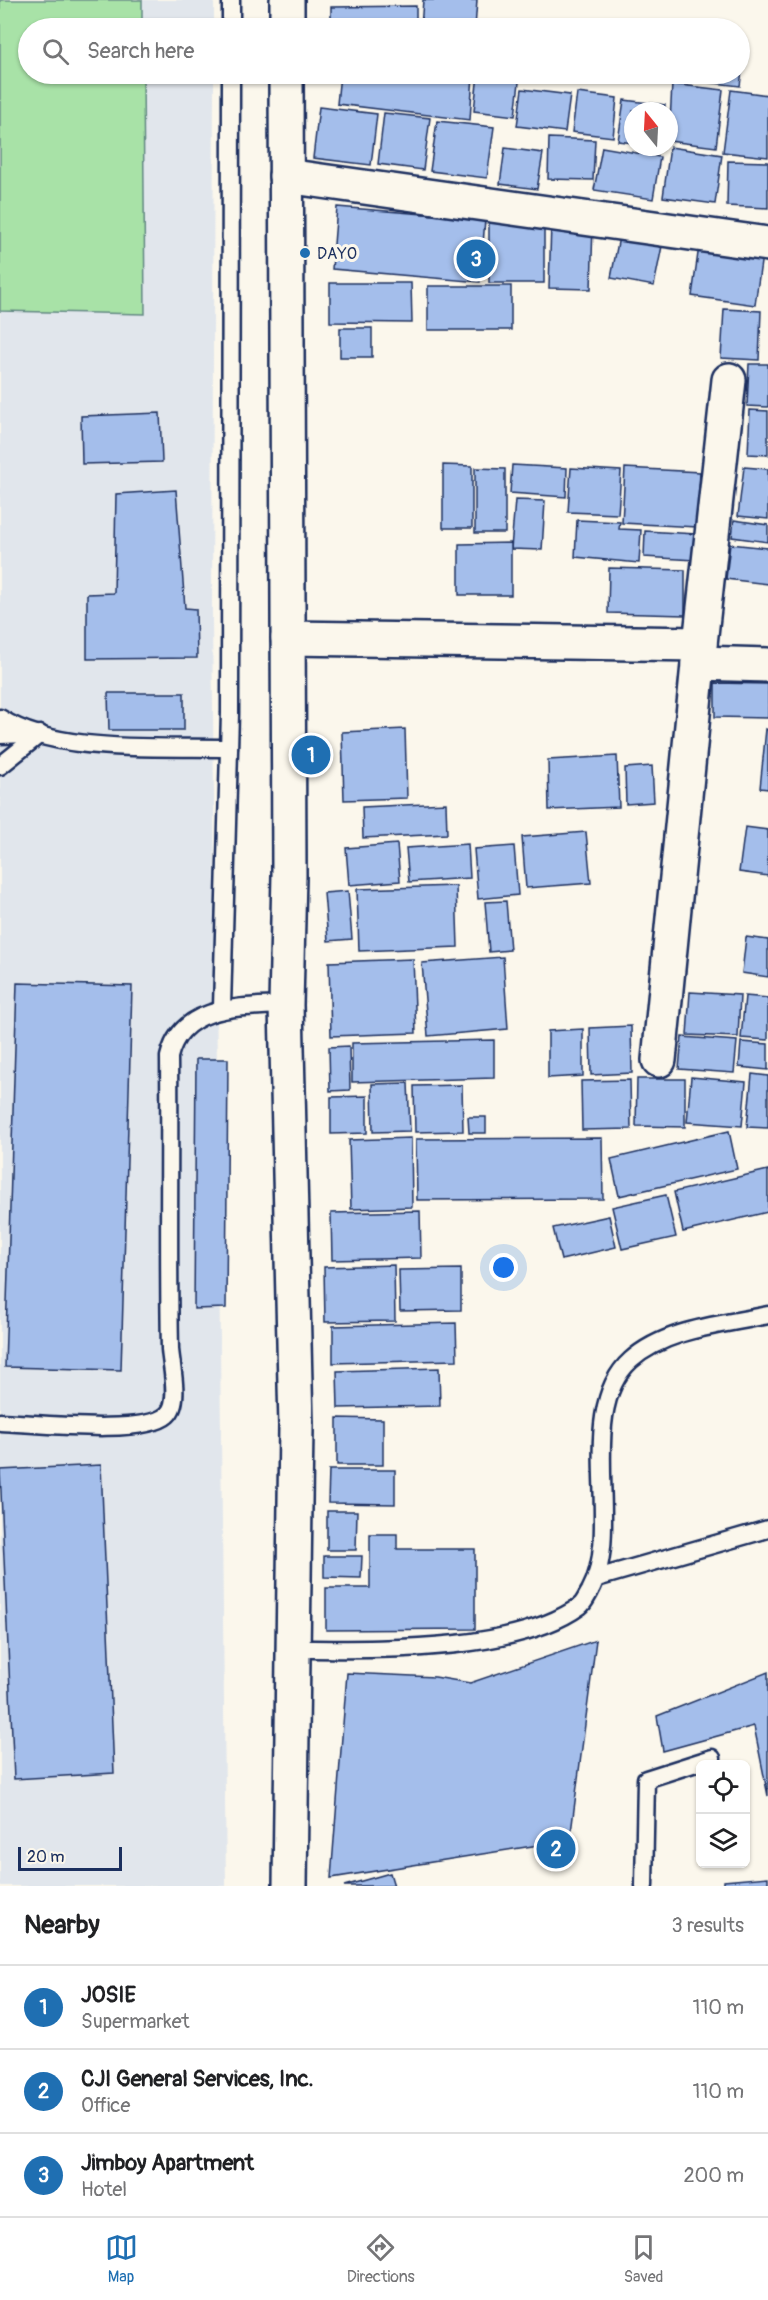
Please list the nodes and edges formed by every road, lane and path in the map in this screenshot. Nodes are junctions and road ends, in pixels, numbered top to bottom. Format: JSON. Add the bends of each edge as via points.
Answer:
{"nodes":[{"id":1,"x":231,"y":0,"type":"edge"},
{"id":2,"x":287,"y":0,"type":"edge"},
{"id":3,"x":231,"y":18,"type":"edge"},
{"id":4,"x":287,"y":18,"type":"edge"},
{"id":5,"x":231,"y":84,"type":"edge"},
{"id":6,"x":286,"y":84,"type":"edge"},
{"id":7,"x":286,"y":176,"type":"junction"},
{"id":8,"x":768,"y":244,"type":"edge"},
{"id":9,"x":729,"y":380,"type":"dead end"},
{"id":10,"x":288,"y":638,"type":"junction"},
{"id":11,"x":699,"y":653,"type":"junction"},
{"id":12,"x":768,"y":665,"type":"edge"},
{"id":13,"x":0,"y":718,"type":"edge"},
{"id":14,"x":40,"y":734,"type":"junction"},
{"id":15,"x":0,"y":735,"type":"edge"},
{"id":16,"x":230,"y":748,"type":"junction"},
{"id":17,"x":0,"y":766,"type":"edge"},
{"id":18,"x":286,"y":1005,"type":"junction"},
{"id":19,"x":222,"y":1008,"type":"junction"},
{"id":20,"x":659,"y":1060,"type":"dead end"},
{"id":21,"x":768,"y":1315,"type":"edge"},
{"id":22,"x":0,"y":1422,"type":"edge"},
{"id":23,"x":768,"y":1529,"type":"edge"},
{"id":24,"x":597,"y":1578,"type":"junction"},
{"id":25,"x":291,"y":1649,"type":"junction"},
{"id":26,"x":712,"y":1758,"type":"dead end"},
{"id":27,"x":290,"y":1886,"type":"edge"},
{"id":28,"x":644,"y":1886,"type":"edge"}],
"edges":[{"from":1,"to":3,"type":"lane"},
{"from":2,"to":4,"type":"street"},
{"from":5,"to":16,"type":"lane"},
{"from":6,"to":7,"type":"street"},
{"from":7,"to":8,"type":"street"},
{"from":7,"to":10,"type":"street"},
{"from":9,"to":11,"type":"street"},
{"from":10,"to":11,"type":"street"},
{"from":10,"to":18,"type":"street"},
{"from":11,"to":12,"type":"street"},
{"from":11,"to":20,"type":"street"},
{"from":13,"to":14,"type":"lane","via":[[14,727]]},
{"from":14,"to":15,"type":"lane"},
{"from":14,"to":16,"type":"lane","via":[[84,744]]},
{"from":14,"to":17,"type":"lane"},
{"from":16,"to":19,"type":"lane"},
{"from":18,"to":19,"type":"lane"},
{"from":18,"to":25,"type":"street","via":[[296,1426]]},
{"from":19,"to":22,"type":"lane","via":[[188,1025],[173,1040],[169,1057],[173,1403],[167,1415],[151,1424],[125,1427]]},
{"from":21,"to":24,"type":"lane","via":[[668,1337],[631,1360],[610,1390],[603,1431],[601,1554]]},
{"from":23,"to":24,"type":"lane"},
{"from":24,"to":25,"type":"lane","via":[[582,1605],[554,1621],[486,1640],[398,1649]]},
{"from":25,"to":27,"type":"street"},
{"from":26,"to":28,"type":"lane","via":[[646,1779]]}]}
